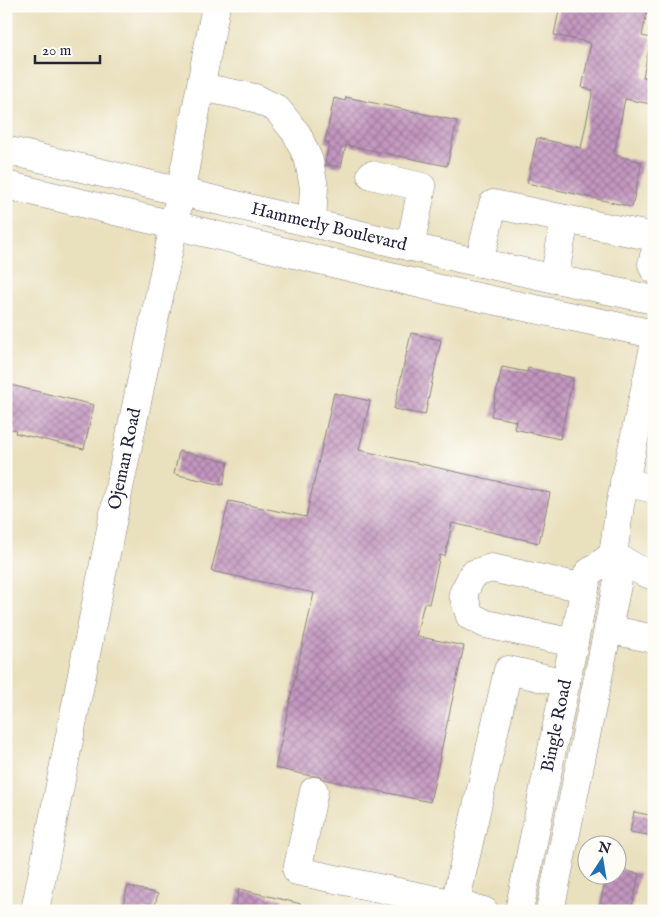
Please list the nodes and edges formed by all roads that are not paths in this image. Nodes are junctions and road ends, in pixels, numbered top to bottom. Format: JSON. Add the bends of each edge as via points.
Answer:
{"nodes":[{"id":1,"x":216,"y":6,"type":"edge"},
{"id":2,"x":201,"y":87,"type":"junction"},
{"id":3,"x":6,"y":150,"type":"edge"},
{"id":4,"x":371,"y":175,"type":"dead end"},
{"id":5,"x":6,"y":185,"type":"edge"},
{"id":6,"x":181,"y":191,"type":"junction"},
{"id":7,"x":565,"y":219,"type":"junction"},
{"id":8,"x":312,"y":223,"type":"junction"},
{"id":9,"x":174,"y":225,"type":"junction"},
{"id":10,"x":654,"y":236,"type":"edge"},
{"id":11,"x":410,"y":246,"type":"junction"},
{"id":12,"x":654,"y":256,"type":"edge"},
{"id":13,"x":479,"y":263,"type":"junction"},
{"id":14,"x":654,"y":269,"type":"edge"},
{"id":15,"x":554,"y":278,"type":"junction"},
{"id":16,"x":654,"y":300,"type":"edge"},
{"id":17,"x":654,"y":334,"type":"edge"},
{"id":18,"x":654,"y":347,"type":"edge"},
{"id":19,"x":624,"y":482,"type":"junction"},
{"id":20,"x":654,"y":489,"type":"edge"},
{"id":21,"x":613,"y":554,"type":"junction"},
{"id":22,"x":654,"y":576,"type":"edge"},
{"id":23,"x":585,"y":588,"type":"junction"},
{"id":24,"x":608,"y":629,"type":"junction"},
{"id":25,"x":654,"y":639,"type":"edge"},
{"id":26,"x":570,"y":664,"type":"junction"},
{"id":27,"x":599,"y":672,"type":"junction"},
{"id":28,"x":314,"y":791,"type":"dead end"},
{"id":29,"x":455,"y":904,"type":"junction"},
{"id":30,"x":34,"y":911,"type":"edge"},
{"id":31,"x":484,"y":911,"type":"edge"},
{"id":32,"x":519,"y":911,"type":"edge"},
{"id":33,"x":550,"y":911,"type":"edge"}],
"edges":[{"from":1,"to":2,"type":"main road","name":"Ojeman Road"},
{"from":2,"to":6,"type":"main road","name":"Ojeman Road"},
{"from":2,"to":8,"type":"main road","via":[[255,98],[277,109],[297,134],[309,160],[314,187]]},
{"from":3,"to":6,"type":"main road","name":"Hammerly Boulevard"},
{"from":4,"to":11,"type":"main road","via":[[422,188]]},
{"from":5,"to":9,"type":"main road","name":"Hammerly Boulevard"},
{"from":6,"to":8,"type":"main road","name":"Hammerly Boulevard"},
{"from":6,"to":9,"type":"main road","name":"Ojeman Road"},
{"from":7,"to":10,"type":"main road"},
{"from":7,"to":13,"type":"main road","via":[[493,204]]},
{"from":7,"to":15,"type":"main road"},
{"from":8,"to":11,"type":"main road","name":"Hammerly Boulevard"},
{"from":9,"to":17,"type":"main road","name":"Hammerly Boulevard","via":[[449,291]]},
{"from":9,"to":30,"type":"main road","name":"Ojeman Road"},
{"from":11,"to":13,"type":"main road","name":"Hammerly Boulevard"},
{"from":12,"to":14,"type":"main road"},
{"from":13,"to":15,"type":"main road","name":"Hammerly Boulevard"},
{"from":15,"to":16,"type":"main road","name":"Hammerly Boulevard"},
{"from":18,"to":19,"type":"main road","name":"Bingle Road"},
{"from":19,"to":20,"type":"main road"},
{"from":19,"to":21,"type":"main road","name":"Bingle Road"},
{"from":21,"to":22,"type":"main road"},
{"from":21,"to":23,"type":"main road","name":"Bingle Road","via":[[588,573]]},
{"from":21,"to":24,"type":"main road","name":"Bingle Road","via":[[618,580]]},
{"from":23,"to":26,"type":"main road","name":"Bingle Road"},
{"from":23,"to":26,"type":"main road","via":[[491,568],[473,574],[463,594],[470,616]]},
{"from":24,"to":25,"type":"main road"},
{"from":24,"to":27,"type":"main road","name":"Bingle Road"},
{"from":26,"to":27,"type":"main road"},
{"from":26,"to":29,"type":"main road","via":[[508,670]]},
{"from":26,"to":32,"type":"main road","name":"Bingle Road"},
{"from":27,"to":33,"type":"main road","name":"Bingle Road"},
{"from":28,"to":29,"type":"main road","via":[[297,871]]},
{"from":29,"to":31,"type":"main road"}]}
